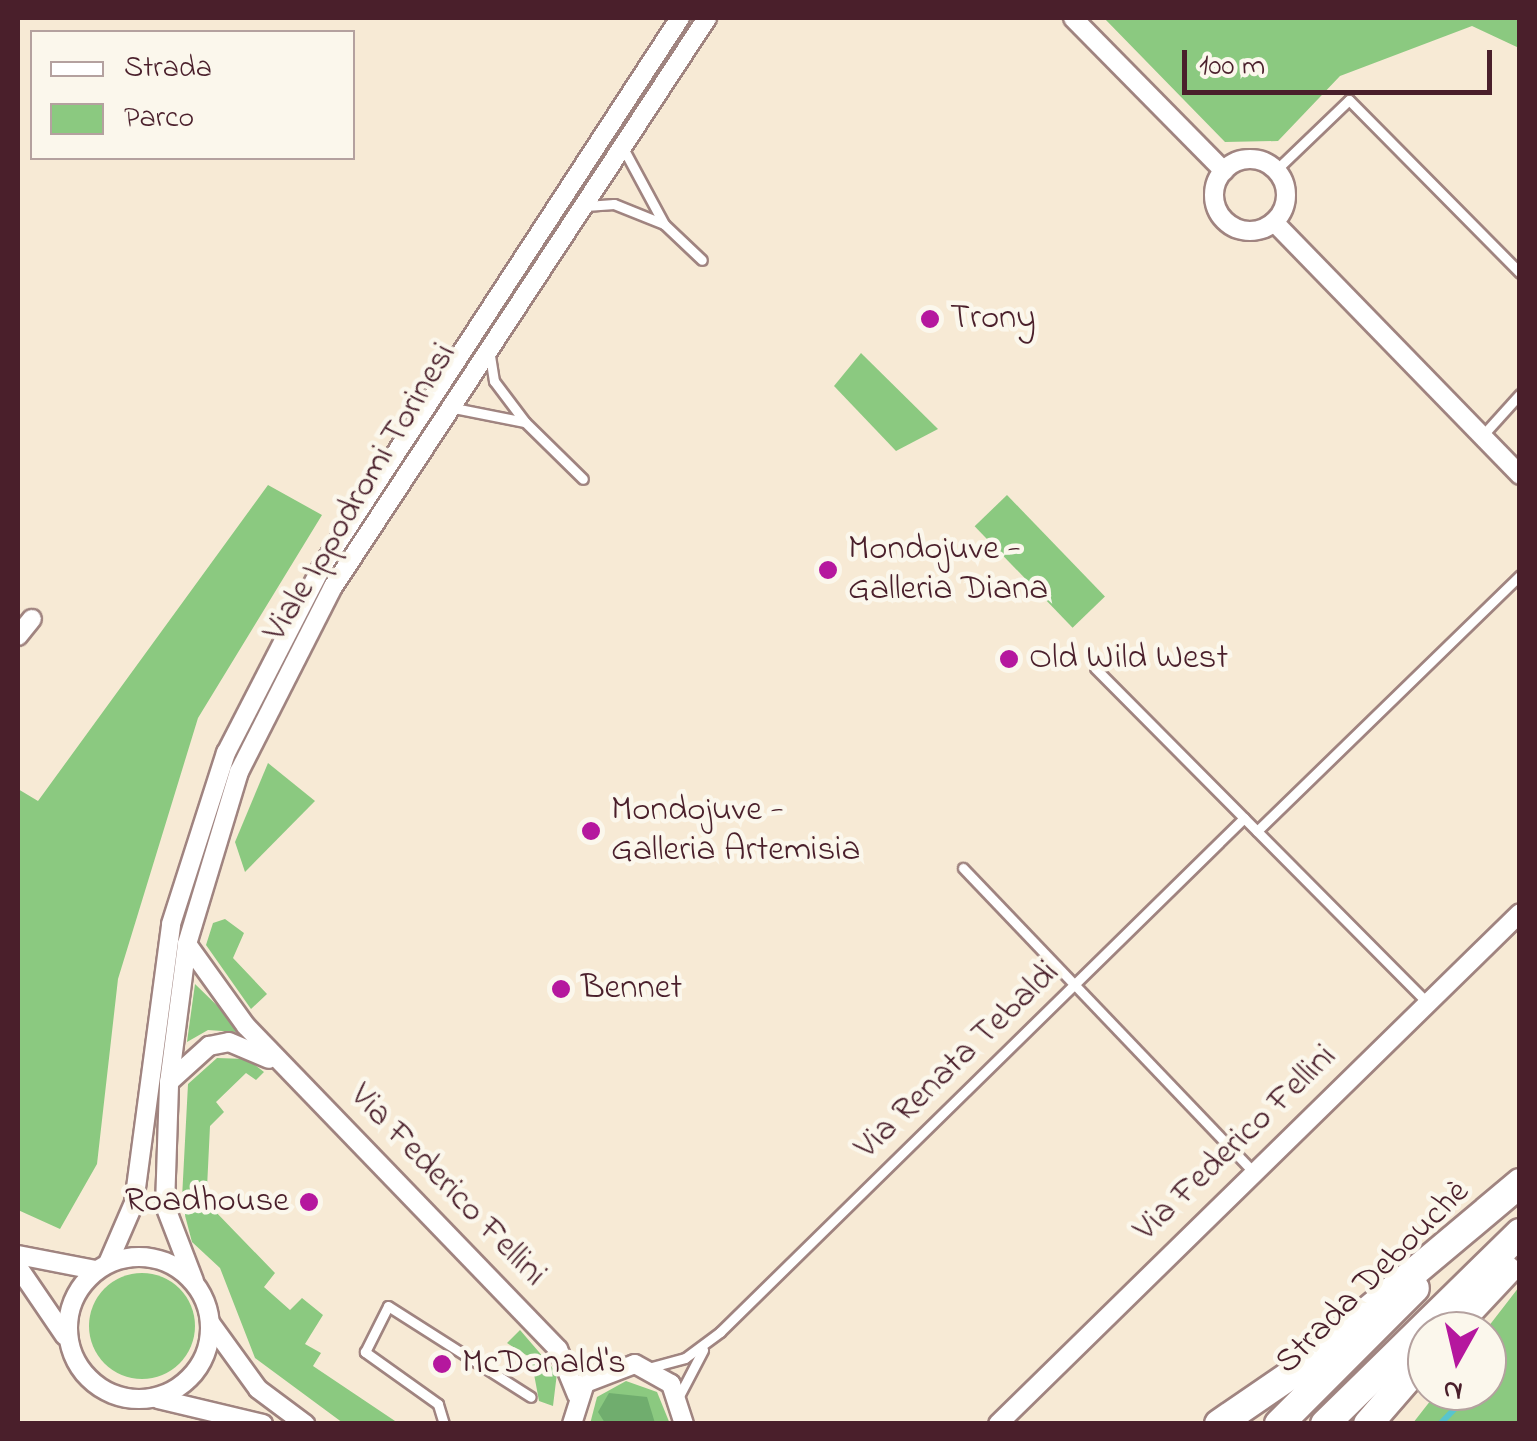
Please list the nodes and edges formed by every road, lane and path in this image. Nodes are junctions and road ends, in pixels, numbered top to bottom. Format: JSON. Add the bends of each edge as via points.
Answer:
{"nodes":[{"id":1,"x":680,"y":18,"type":"edge"},
{"id":2,"x":707,"y":18,"type":"edge"},
{"id":3,"x":1073,"y":18,"type":"edge"},
{"id":4,"x":622,"y":146,"type":"junction"},
{"id":5,"x":1224,"y":170,"type":"junction"},
{"id":6,"x":1276,"y":170,"type":"junction"},
{"id":7,"x":583,"y":206,"type":"junction"},
{"id":8,"x":1274,"y":222,"type":"junction"},
{"id":9,"x":664,"y":224,"type":"junction"},
{"id":10,"x":702,"y":260,"type":"dead end"},
{"id":11,"x":1520,"y":274,"type":"edge"},
{"id":12,"x":490,"y":344,"type":"junction"},
{"id":13,"x":1520,"y":394,"type":"edge"},
{"id":14,"x":451,"y":408,"type":"junction"},
{"id":15,"x":524,"y":422,"type":"junction"},
{"id":16,"x":1482,"y":437,"type":"junction"},
{"id":17,"x":1520,"y":475,"type":"edge"},
{"id":18,"x":583,"y":479,"type":"dead end"},
{"id":19,"x":1520,"y":574,"type":"edge"},
{"id":20,"x":32,"y":619,"type":"dead end"},
{"id":21,"x":18,"y":636,"type":"edge"},
{"id":22,"x":1096,"y":668,"type":"dead end"},
{"id":23,"x":1244,"y":818,"type":"junction"},
{"id":24,"x":1257,"y":830,"type":"junction"},
{"id":25,"x":964,"y":868,"type":"dead end"},
{"id":26,"x":1520,"y":913,"type":"edge"},
{"id":27,"x":187,"y":944,"type":"junction"},
{"id":28,"x":1074,"y":987,"type":"junction"},
{"id":29,"x":1428,"y":1003,"type":"junction"},
{"id":30,"x":288,"y":1070,"type":"junction"},
{"id":31,"x":169,"y":1082,"type":"junction"},
{"id":32,"x":1254,"y":1172,"type":"junction"},
{"id":33,"x":1520,"y":1184,"type":"edge"},
{"id":34,"x":1520,"y":1233,"type":"edge"},
{"id":35,"x":18,"y":1255,"type":"edge"},
{"id":36,"x":1520,"y":1257,"type":"edge"},
{"id":37,"x":102,"y":1266,"type":"junction"},
{"id":38,"x":18,"y":1267,"type":"edge"},
{"id":39,"x":194,"y":1281,"type":"junction"},
{"id":40,"x":1469,"y":1311,"type":"edge"},
{"id":41,"x":211,"y":1324,"type":"junction"},
{"id":42,"x":68,"y":1341,"type":"junction"},
{"id":43,"x":708,"y":1342,"type":"junction"},
{"id":44,"x":558,"y":1349,"type":"junction"},
{"id":45,"x":608,"y":1367,"type":"junction"},
{"id":46,"x":648,"y":1368,"type":"junction"},
{"id":47,"x":1407,"y":1379,"type":"edge"},
{"id":48,"x":577,"y":1395,"type":"junction"},
{"id":49,"x":679,"y":1396,"type":"junction"},
{"id":50,"x":153,"y":1398,"type":"junction"},
{"id":51,"x":531,"y":1398,"type":"dead end"},
{"id":52,"x":263,"y":1424,"type":"edge"},
{"id":53,"x":305,"y":1424,"type":"edge"},
{"id":54,"x":444,"y":1424,"type":"edge"},
{"id":55,"x":572,"y":1424,"type":"edge"},
{"id":56,"x":684,"y":1424,"type":"edge"},
{"id":57,"x":998,"y":1424,"type":"edge"},
{"id":58,"x":1219,"y":1424,"type":"edge"},
{"id":59,"x":1279,"y":1424,"type":"edge"},
{"id":60,"x":1325,"y":1424,"type":"edge"},
{"id":61,"x":1368,"y":1424,"type":"edge"}],
"edges":[{"from":1,"to":37,"type":"street","name":"Viale Ippodromi Torinesi","via":[[321,568],[226,753],[171,924],[134,1202]]},
{"from":2,"to":4,"type":"street","name":"Viale Ippodromi Torinesi"},
{"from":3,"to":5,"type":"street"},
{"from":4,"to":7,"type":"street","name":"Viale Ippodromi Torinesi"},
{"from":4,"to":9,"type":"lane"},
{"from":5,"to":6,"type":"street","via":[[1244,160]]},
{"from":5,"to":8,"type":"street","via":[[1214,192],[1229,224],[1252,231]]},
{"from":6,"to":8,"type":"street","via":[[1286,191]]},
{"from":6,"to":11,"type":"lane","via":[[1350,100]]},
{"from":7,"to":9,"type":"lane","via":[[614,204]]},
{"from":7,"to":12,"type":"street","name":"Viale Ippodromi Torinesi"},
{"from":8,"to":16,"type":"street"},
{"from":9,"to":10,"type":"lane"},
{"from":12,"to":14,"type":"street","name":"Viale Ippodromi Torinesi"},
{"from":12,"to":15,"type":"lane","via":[[494,382]]},
{"from":13,"to":16,"type":"lane"},
{"from":14,"to":15,"type":"lane"},
{"from":14,"to":27,"type":"street","name":"Viale Ippodromi Torinesi","via":[[333,587],[239,772]]},
{"from":15,"to":18,"type":"lane"},
{"from":16,"to":17,"type":"street"},
{"from":19,"to":24,"type":"lane"},
{"from":20,"to":21,"type":"street"},
{"from":22,"to":23,"type":"lane"},
{"from":23,"to":24,"type":"lane"},
{"from":23,"to":28,"type":"lane","name":"Via Renata Tebaldi"},
{"from":24,"to":29,"type":"lane"},
{"from":25,"to":28,"type":"lane"},
{"from":26,"to":29,"type":"street","name":"Via Federico Fellini"},
{"from":27,"to":30,"type":"street","name":"Via Federico Fellini"},
{"from":27,"to":31,"type":"street","name":"Viale Ippodromi Torinesi"},
{"from":28,"to":32,"type":"lane"},
{"from":28,"to":43,"type":"lane","name":"Via Renata Tebaldi"},
{"from":29,"to":32,"type":"street","name":"Via Federico Fellini"},
{"from":30,"to":31,"type":"street","name":"Via Federico Fellini","via":[[230,1042],[194,1054]]},
{"from":30,"to":44,"type":"street","name":"Via Federico Fellini"},
{"from":31,"to":39,"type":"street","name":"Viale Ippodromi Torinesi","via":[[165,1206]]},
{"from":32,"to":57,"type":"street","name":"Via Federico Fellini"},
{"from":33,"to":58,"type":"main road","via":[[1438,1242],[1294,1372]]},
{"from":33,"to":59,"type":"main road","name":"Strada Debouchè"},
{"from":34,"to":60,"type":"main road","name":"Strada Debouchè"},
{"from":35,"to":37,"type":"street"},
{"from":36,"to":40,"type":"main road"},
{"from":37,"to":39,"type":"street","via":[[154,1258]]},
{"from":37,"to":42,"type":"street","via":[[72,1302]]},
{"from":38,"to":42,"type":"street"},
{"from":39,"to":41,"type":"street"},
{"from":41,"to":50,"type":"street","via":[[196,1372]]},
{"from":41,"to":53,"type":"street","via":[[258,1388]]},
{"from":42,"to":50,"type":"street","via":[[108,1393]]},
{"from":43,"to":46,"type":"lane","name":"Via Renata Tebaldi"},
{"from":43,"to":49,"type":"lane","name":"Via Renata Tebaldi"},
{"from":44,"to":45,"type":"street","name":"Via Federico Fellini"},
{"from":44,"to":48,"type":"street","name":"Via Federico Fellini"},
{"from":45,"to":46,"type":"street","name":"Via Federico Fellini"},
{"from":45,"to":48,"type":"street"},
{"from":46,"to":49,"type":"street"},
{"from":47,"to":61,"type":"main road"},
{"from":48,"to":55,"type":"street"},
{"from":49,"to":56,"type":"street"},
{"from":50,"to":52,"type":"street"},
{"from":51,"to":54,"type":"lane","via":[[388,1306],[364,1352],[438,1404]]}]}
